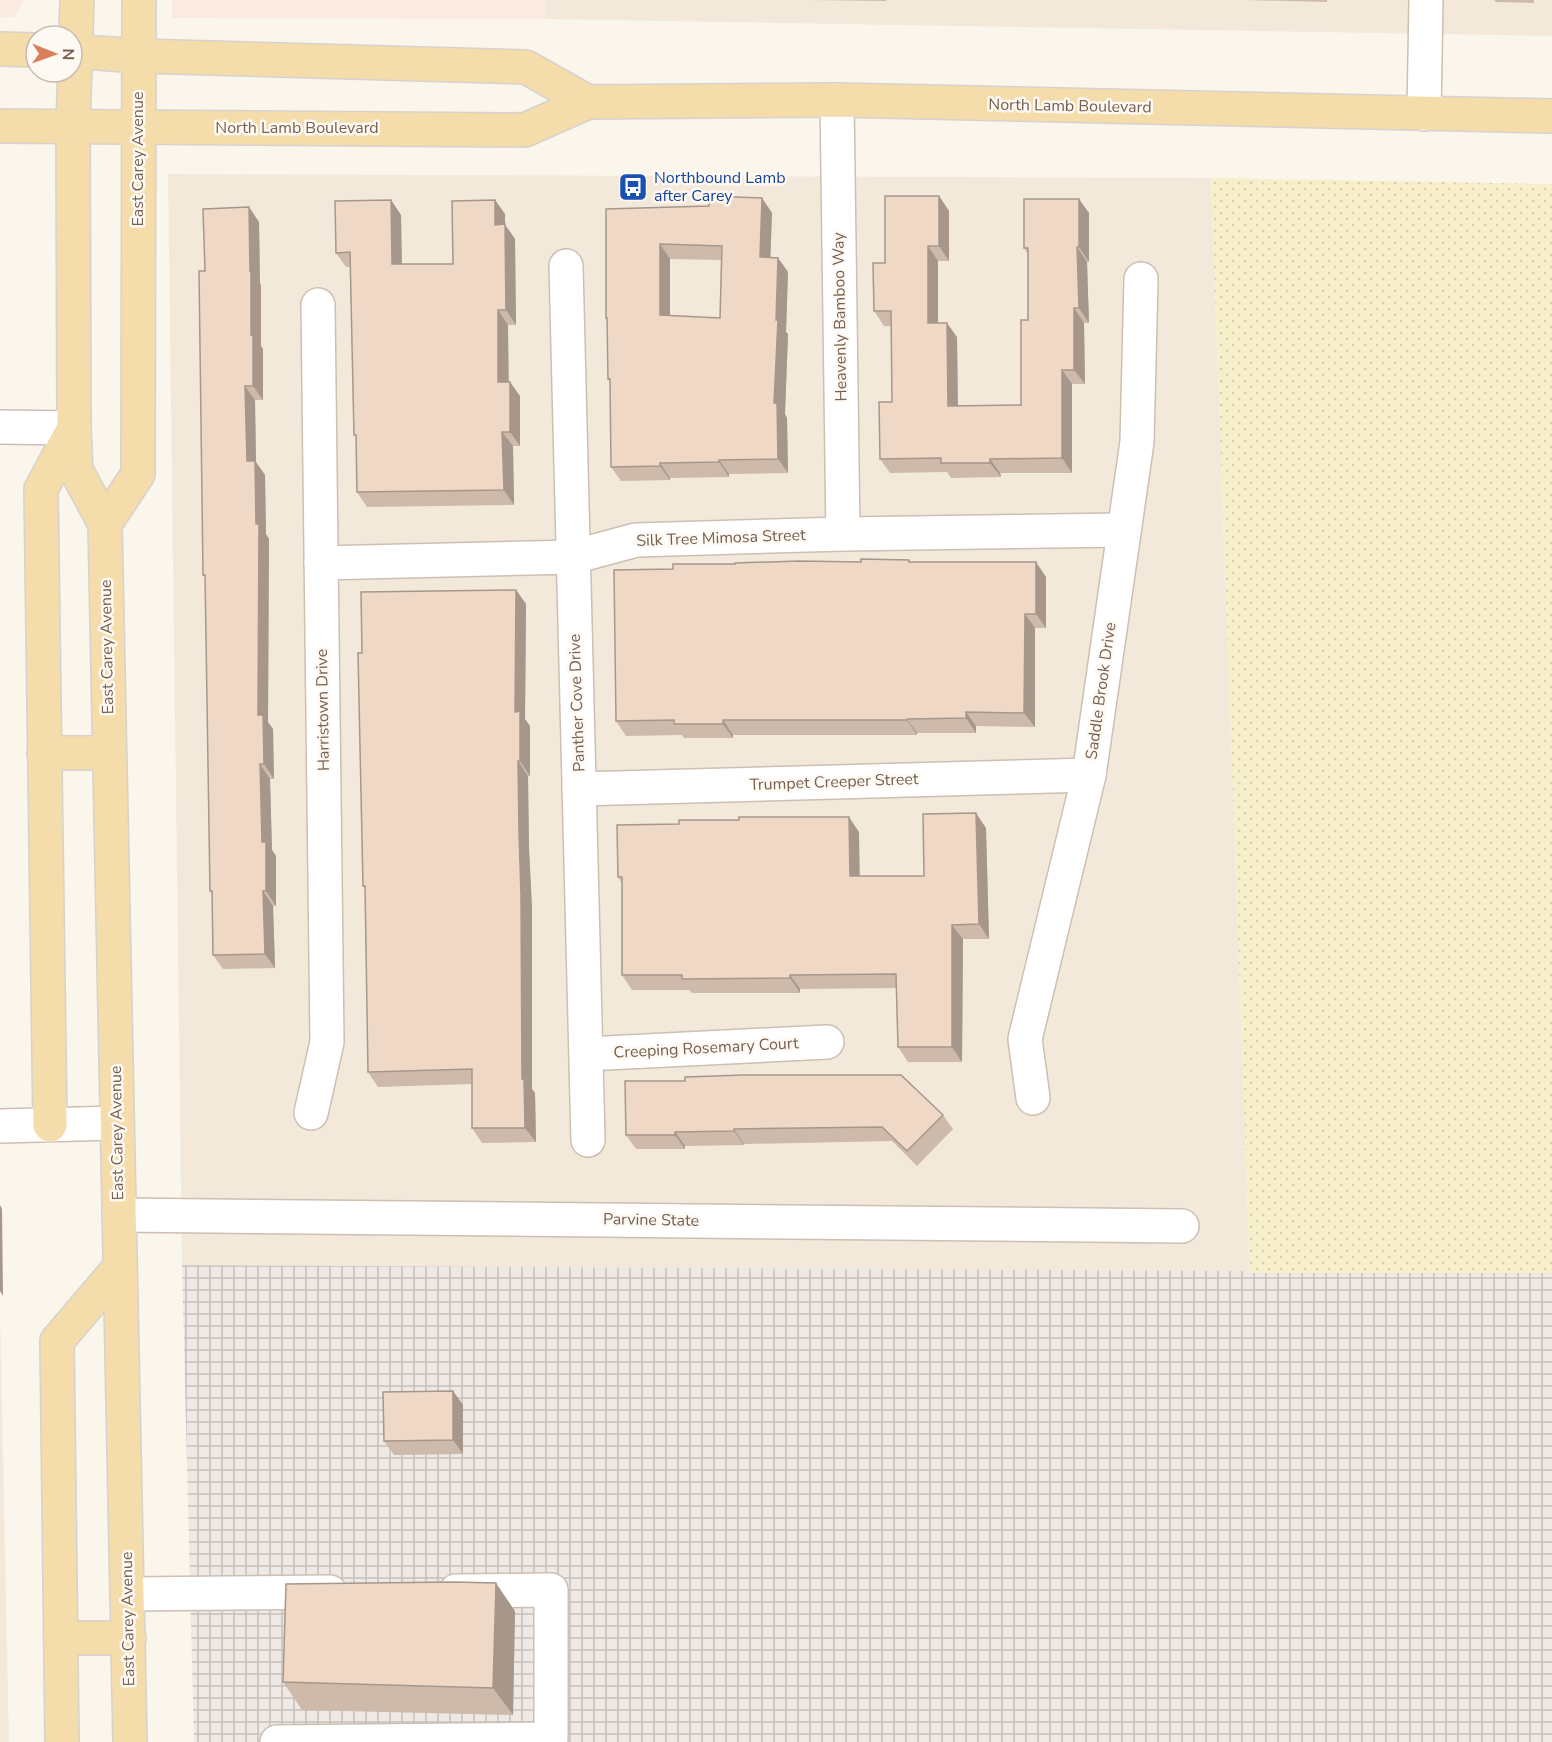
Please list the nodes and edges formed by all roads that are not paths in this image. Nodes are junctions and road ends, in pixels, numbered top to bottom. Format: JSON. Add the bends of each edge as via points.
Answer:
{"nodes":[{"id":1,"x":77,"y":0,"type":"edge"},
{"id":2,"x":139,"y":0,"type":"edge"},
{"id":3,"x":1426,"y":0,"type":"edge"},
{"id":4,"x":75,"y":24,"type":"edge"},
{"id":5,"x":0,"y":49,"type":"edge"},
{"id":6,"x":24,"y":50,"type":"edge"},
{"id":7,"x":84,"y":52,"type":"edge"},
{"id":8,"x":138,"y":56,"type":"junction"},
{"id":9,"x":73,"y":84,"type":"edge"},
{"id":10,"x":837,"y":100,"type":"junction"},
{"id":11,"x":588,"y":102,"type":"junction"},
{"id":12,"x":1424,"y":114,"type":"junction"},
{"id":13,"x":1552,"y":116,"type":"edge"},
{"id":14,"x":0,"y":126,"type":"edge"},
{"id":15,"x":138,"y":127,"type":"junction"},
{"id":16,"x":73,"y":128,"type":"junction"},
{"id":17,"x":566,"y":266,"type":"dead end"},
{"id":18,"x":1141,"y":279,"type":"dead end"},
{"id":19,"x":318,"y":305,"type":"dead end"},
{"id":20,"x":0,"y":427,"type":"edge"},
{"id":21,"x":74,"y":428,"type":"junction"},
{"id":22,"x":105,"y":524,"type":"junction"},
{"id":23,"x":1124,"y":531,"type":"junction"},
{"id":24,"x":843,"y":534,"type":"junction"},
{"id":25,"x":573,"y":557,"type":"junction"},
{"id":26,"x":321,"y":563,"type":"junction"},
{"id":27,"x":44,"y":753,"type":"junction"},
{"id":28,"x":109,"y":753,"type":"junction"},
{"id":29,"x":1089,"y":775,"type":"junction"},
{"id":30,"x":579,"y":789,"type":"junction"},
{"id":31,"x":826,"y":1042,"type":"dead end"},
{"id":32,"x":586,"y":1054,"type":"junction"},
{"id":33,"x":1033,"y":1098,"type":"dead end"},
{"id":34,"x":311,"y":1113,"type":"dead end"},
{"id":35,"x":117,"y":1123,"type":"junction"},
{"id":36,"x":50,"y":1125,"type":"junction"},
{"id":37,"x":0,"y":1126,"type":"edge"},
{"id":38,"x":588,"y":1140,"type":"dead end"},
{"id":39,"x":119,"y":1215,"type":"junction"},
{"id":40,"x":1182,"y":1226,"type":"dead end"},
{"id":41,"x":120,"y":1267,"type":"junction"},
{"id":42,"x":421,"y":1591,"type":"edge"},
{"id":43,"x":363,"y":1592,"type":"edge"},
{"id":44,"x":128,"y":1594,"type":"junction"},
{"id":45,"x":60,"y":1638,"type":"junction"},
{"id":46,"x":129,"y":1638,"type":"junction"},
{"id":47,"x":62,"y":1742,"type":"edge"},
{"id":48,"x":130,"y":1742,"type":"edge"},
{"id":49,"x":277,"y":1742,"type":"edge"}],
"edges":[{"from":1,"to":4,"type":"main road","name":"East Carey Avenue"},
{"from":2,"to":8,"type":"main road","name":"East Carey Avenue"},
{"from":3,"to":12,"type":"street"},
{"from":5,"to":6,"type":"main road"},
{"from":7,"to":8,"type":"main road","name":"North Lamb Boulevard"},
{"from":8,"to":11,"type":"main road","name":"North Lamb Boulevard","via":[[526,67]]},
{"from":8,"to":15,"type":"main road","name":"East Carey Avenue"},
{"from":9,"to":16,"type":"main road","name":"East Carey Avenue"},
{"from":10,"to":11,"type":"main road","name":"North Lamb Boulevard"},
{"from":10,"to":12,"type":"main road","name":"North Lamb Boulevard"},
{"from":10,"to":24,"type":"street","name":"Heavenly Bamboo Way"},
{"from":11,"to":15,"type":"main road","name":"North Lamb Boulevard","via":[[525,130]]},
{"from":12,"to":13,"type":"main road","name":"North Lamb Boulevard"},
{"from":14,"to":16,"type":"main road","name":"North Lamb Boulevard"},
{"from":15,"to":16,"type":"main road","name":"North Lamb Boulevard"},
{"from":15,"to":22,"type":"main road","name":"East Carey Avenue","via":[[138,474]]},
{"from":16,"to":21,"type":"main road","name":"East Carey Avenue"},
{"from":17,"to":25,"type":"street","name":"Panther Cove Drive"},
{"from":18,"to":23,"type":"street","name":"Saddle Brook Drive","via":[[1137,442]]},
{"from":19,"to":26,"type":"street","name":"Harristown Drive"},
{"from":20,"to":21,"type":"street"},
{"from":21,"to":22,"type":"main road","name":"East Carey Avenue","via":[[76,470]]},
{"from":21,"to":27,"type":"main road","via":[[41,489]]},
{"from":22,"to":28,"type":"main road","name":"East Carey Avenue"},
{"from":23,"to":24,"type":"street","name":"Silk Tree Mimosa Street"},
{"from":23,"to":29,"type":"street","name":"Saddle Brook Drive"},
{"from":24,"to":25,"type":"street","name":"Silk Tree Mimosa Street","via":[[636,540]]},
{"from":25,"to":26,"type":"street","name":"Silk Tree Mimosa Street"},
{"from":25,"to":30,"type":"street","name":"Panther Cove Drive"},
{"from":26,"to":34,"type":"street","name":"Harristown Drive","via":[[327,1042]]},
{"from":27,"to":28,"type":"main road"},
{"from":27,"to":36,"type":"main road"},
{"from":28,"to":35,"type":"main road","name":"East Carey Avenue"},
{"from":29,"to":30,"type":"street","name":"Trumpet Creeper Street"},
{"from":29,"to":33,"type":"street","name":"Saddle Brook Drive","via":[[1025,1039]]},
{"from":30,"to":32,"type":"street","name":"Panther Cove Drive"},
{"from":31,"to":32,"type":"street","name":"Creeping Rosemary Court"},
{"from":32,"to":38,"type":"street","name":"Panther Cove Drive"},
{"from":35,"to":36,"type":"street"},
{"from":35,"to":39,"type":"main road","name":"East Carey Avenue"},
{"from":36,"to":37,"type":"street"},
{"from":39,"to":40,"type":"street","name":"Parvine State"},
{"from":39,"to":41,"type":"main road","name":"East Carey Avenue"},
{"from":41,"to":44,"type":"main road","name":"East Carey Avenue"},
{"from":41,"to":45,"type":"main road","via":[[57,1341]]},
{"from":42,"to":49,"type":"street","via":[[551,1590],[551,1739]]},
{"from":43,"to":44,"type":"street"},
{"from":44,"to":46,"type":"main road","name":"East Carey Avenue"},
{"from":45,"to":46,"type":"main road"},
{"from":45,"to":47,"type":"main road"},
{"from":46,"to":48,"type":"main road","name":"East Carey Avenue"}]}
